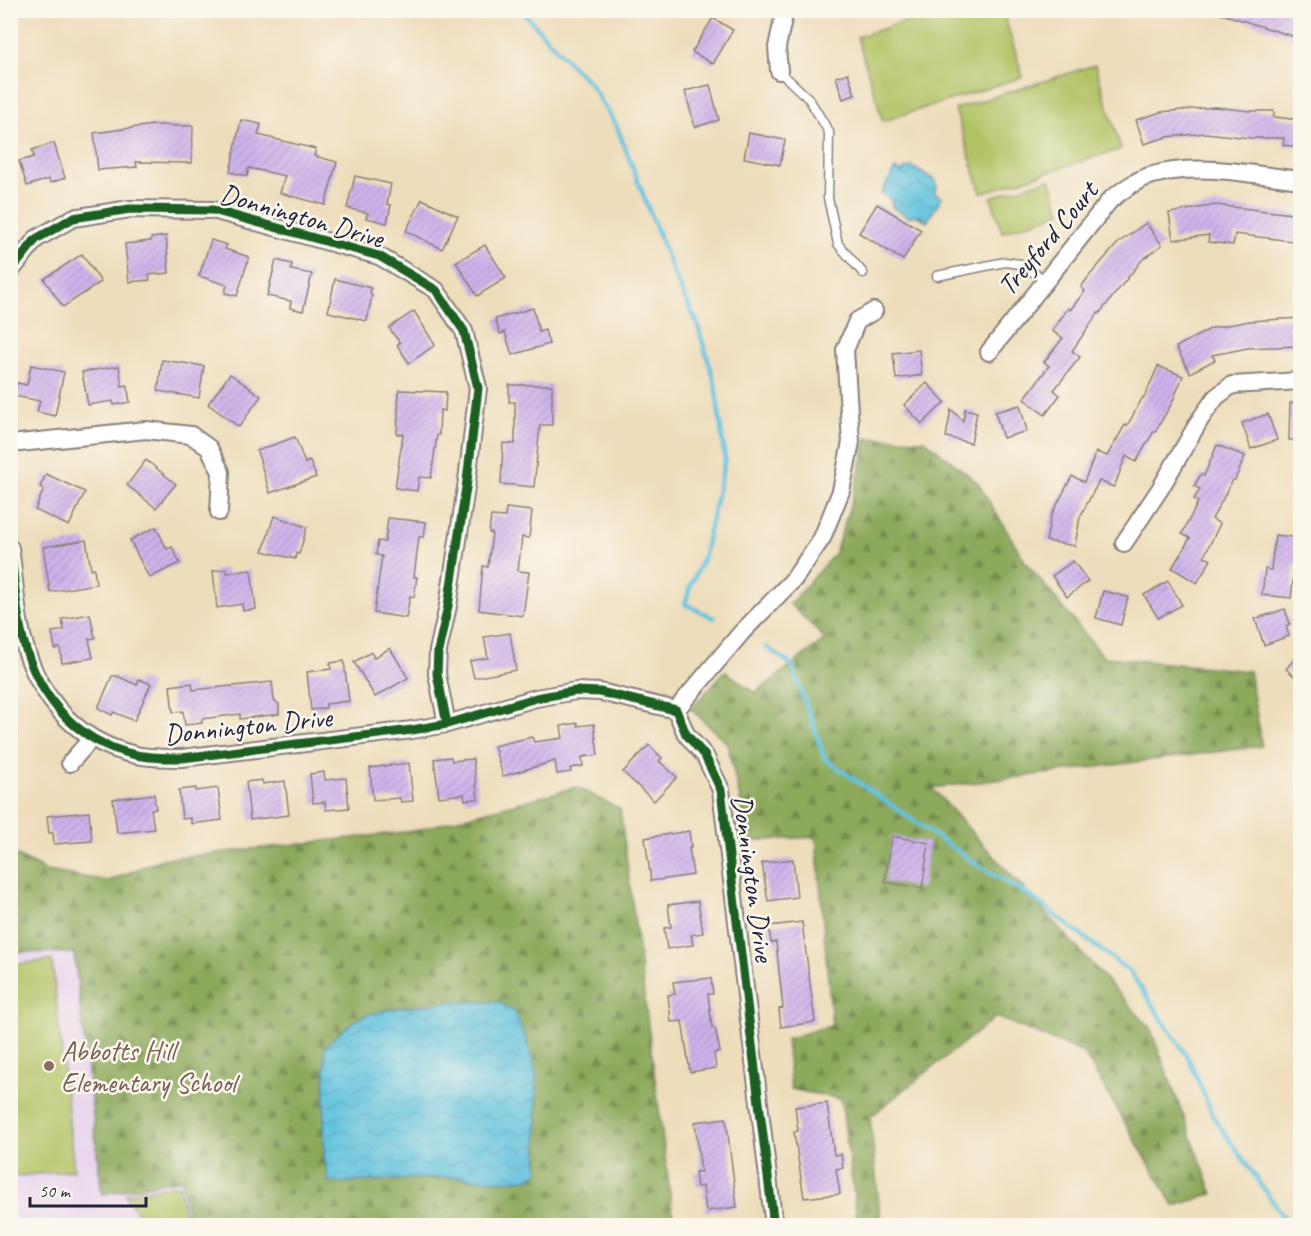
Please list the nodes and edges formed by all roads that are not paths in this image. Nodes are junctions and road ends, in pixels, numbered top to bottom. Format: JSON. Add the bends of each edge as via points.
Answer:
{"nodes":[{"id":1,"x":785,"y":10,"type":"edge"},
{"id":2,"x":779,"y":71,"type":"joint"},
{"id":3,"x":1300,"y":180,"type":"edge"},
{"id":4,"x":10,"y":272,"type":"edge"},
{"id":5,"x":863,"y":273,"type":"dead end"},
{"id":6,"x":937,"y":276,"type":"dead end"},
{"id":7,"x":1045,"y":280,"type":"junction"},
{"id":8,"x":874,"y":311,"type":"dead end"},
{"id":9,"x":989,"y":352,"type":"dead end"},
{"id":10,"x":1300,"y":381,"type":"edge"},
{"id":11,"x":10,"y":444,"type":"edge"},
{"id":12,"x":219,"y":512,"type":"dead end"},
{"id":13,"x":1124,"y":543,"type":"dead end"},
{"id":14,"x":10,"y":548,"type":"edge"},
{"id":15,"x":676,"y":710,"type":"junction"},
{"id":16,"x":447,"y":724,"type":"junction"},
{"id":17,"x":91,"y":739,"type":"junction"},
{"id":18,"x":70,"y":763,"type":"dead end"},
{"id":19,"x":774,"y":1226,"type":"edge"}],
"edges":[{"from":1,"to":2,"type":"street","via":[[777,47]]},
{"from":2,"to":5,"type":"lane","via":[[809,99],[829,132],[828,198],[838,244]]},
{"from":3,"to":7,"type":"street","name":"Treyford Court","via":[[1214,170],[1153,175],[1110,200]]},
{"from":4,"to":16,"type":"street","name":"Donnington Drive","via":[[36,239],[73,218],[130,209],[213,210],[379,256],[436,290],[464,331],[478,388],[448,606],[438,651],[437,674]]},
{"from":6,"to":7,"type":"lane","via":[[1005,262],[1021,264]]},
{"from":7,"to":9,"type":"street","name":"Treyford Court"},
{"from":8,"to":15,"type":"street","via":[[857,321],[845,350],[851,442],[841,491],[822,538],[794,579],[742,632]]},
{"from":10,"to":13,"type":"street","via":[[1232,384],[1216,397]]},
{"from":11,"to":12,"type":"street","via":[[146,430],[191,435],[210,448],[221,472]]},
{"from":14,"to":17,"type":"street","name":"Donnington Drive","via":[[20,626],[34,669],[58,708]]},
{"from":15,"to":16,"type":"street","name":"Donnington Drive","via":[[600,692],[576,691],[536,698]]},
{"from":15,"to":19,"type":"street","name":"Donnington Drive","via":[[686,734],[705,756],[721,790]]},
{"from":16,"to":17,"type":"street","name":"Donnington Drive","via":[[182,758],[134,755]]},
{"from":17,"to":18,"type":"street"}]}
